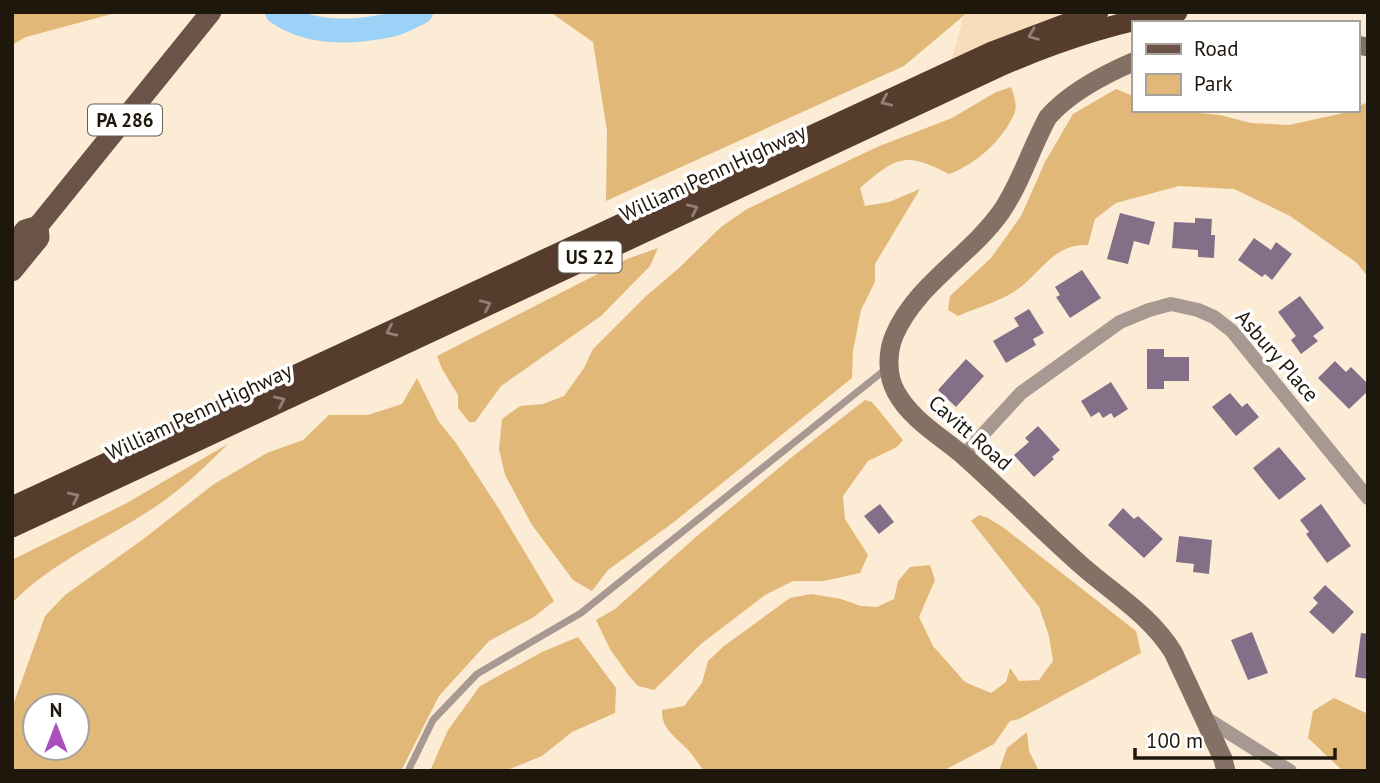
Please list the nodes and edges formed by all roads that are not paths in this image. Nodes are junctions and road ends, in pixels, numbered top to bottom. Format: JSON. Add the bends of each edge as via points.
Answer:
{"nodes":[{"id":1,"x":211,"y":12,"type":"edge"},
{"id":2,"x":1098,"y":12,"type":"edge"},
{"id":3,"x":1177,"y":12,"type":"edge"},
{"id":4,"x":1132,"y":21,"type":"edge"},
{"id":5,"x":1132,"y":21,"type":"edge"},
{"id":6,"x":1132,"y":63,"type":"edge"},
{"id":7,"x":38,"y":226,"type":"junction"},
{"id":8,"x":12,"y":246,"type":"edge"},
{"id":9,"x":12,"y":271,"type":"edge"},
{"id":10,"x":889,"y":366,"type":"junction"},
{"id":11,"x":963,"y":456,"type":"junction"},
{"id":12,"x":1368,"y":498,"type":"edge"},
{"id":13,"x":12,"y":507,"type":"edge"},
{"id":14,"x":12,"y":527,"type":"edge"},
{"id":15,"x":1203,"y":716,"type":"junction"},
{"id":16,"x":408,"y":771,"type":"edge"},
{"id":17,"x":1226,"y":771,"type":"edge"},
{"id":18,"x":1290,"y":771,"type":"edge"}],
"edges":[{"from":1,"to":7,"type":"main road","number":"PA 286"},
{"from":2,"to":13,"type":"highway","name":"William Penn Highway","number":"US 22","one_way":true,"via":[[992,52]]},
{"from":5,"to":3,"type":"highway","name":"William Penn Highway","number":"US 22","one_way":true},
{"from":14,"to":4,"type":"highway","name":"William Penn Highway","number":"US 22","one_way":true,"via":[[1010,62]]},
{"from":6,"to":10,"type":"street","via":[[1079,91],[1048,117],[1000,212],[919,298],[898,327]]},
{"from":7,"to":8,"type":"main road","number":"PA 286","via":[[25,230]]},
{"from":7,"to":9,"type":"main road","number":"PA 286","via":[[39,238]]},
{"from":10,"to":11,"type":"street","name":"Cavitt Road","via":[[903,402]]},
{"from":10,"to":16,"type":"lane","via":[[581,612],[477,674],[433,720]]},
{"from":11,"to":12,"type":"street","name":"Asbury Place","via":[[1021,393],[1120,322],[1171,304],[1198,310],[1229,329]]},
{"from":11,"to":15,"type":"street","name":"Cavitt Road","via":[[1082,566],[1151,622],[1173,652]]},
{"from":15,"to":17,"type":"street","name":"Cavitt Road"},
{"from":15,"to":18,"type":"street"}]}
